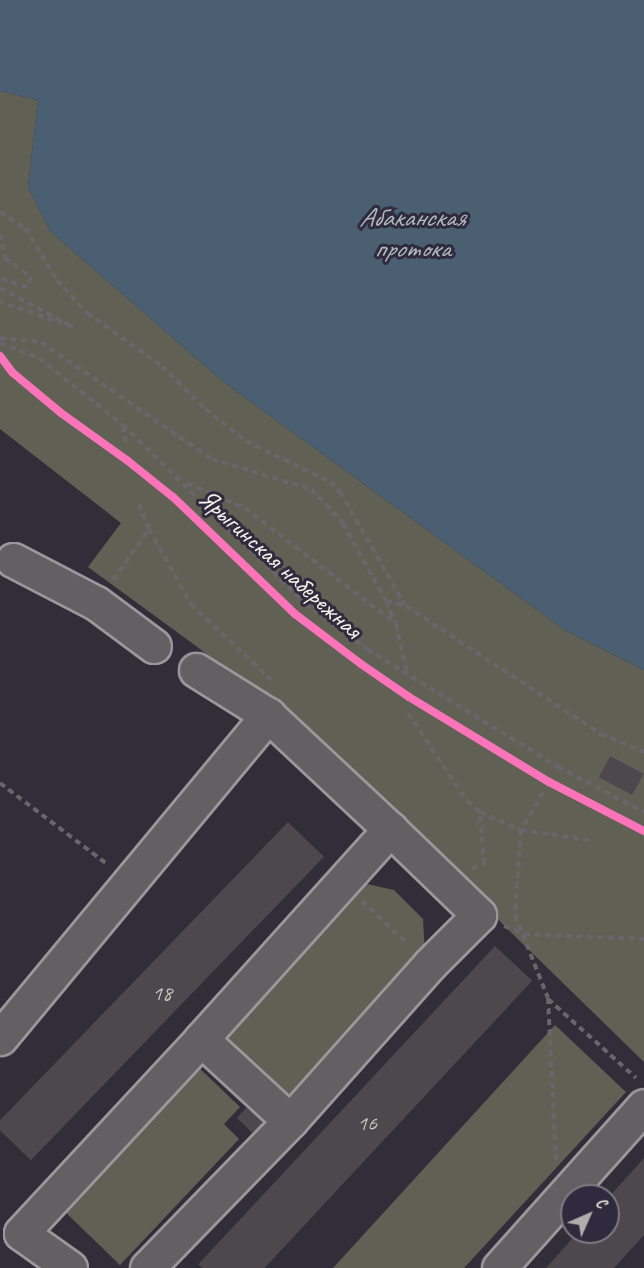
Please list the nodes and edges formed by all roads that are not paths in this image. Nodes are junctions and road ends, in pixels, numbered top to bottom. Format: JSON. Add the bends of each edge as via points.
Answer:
{"nodes":[{"id":1,"x":4,"y":563,"type":"edge"},
{"id":2,"x":154,"y":646,"type":"dead end"},
{"id":3,"x":196,"y":670,"type":"dead end"},
{"id":4,"x":268,"y":715,"type":"junction"},
{"id":5,"x":390,"y":829,"type":"junction"},
{"id":6,"x":0,"y":1038,"type":"edge"},
{"id":7,"x":201,"y":1039,"type":"junction"},
{"id":8,"x":644,"y":1106,"type":"edge"},
{"id":9,"x":290,"y":1122,"type":"junction"},
{"id":10,"x":70,"y":1268,"type":"edge"},
{"id":11,"x":147,"y":1268,"type":"edge"},
{"id":12,"x":499,"y":1268,"type":"edge"}],
"edges":[{"from":1,"to":2,"type":"lane","via":[[96,603]]},
{"from":3,"to":4,"type":"lane"},
{"from":4,"to":5,"type":"lane"},
{"from":4,"to":6,"type":"lane"},
{"from":5,"to":7,"type":"lane"},
{"from":5,"to":9,"type":"lane","via":[[479,915],[430,964]]},
{"from":7,"to":9,"type":"lane"},
{"from":7,"to":10,"type":"lane","via":[[21,1233]]},
{"from":8,"to":12,"type":"lane"},
{"from":9,"to":11,"type":"lane"}]}
